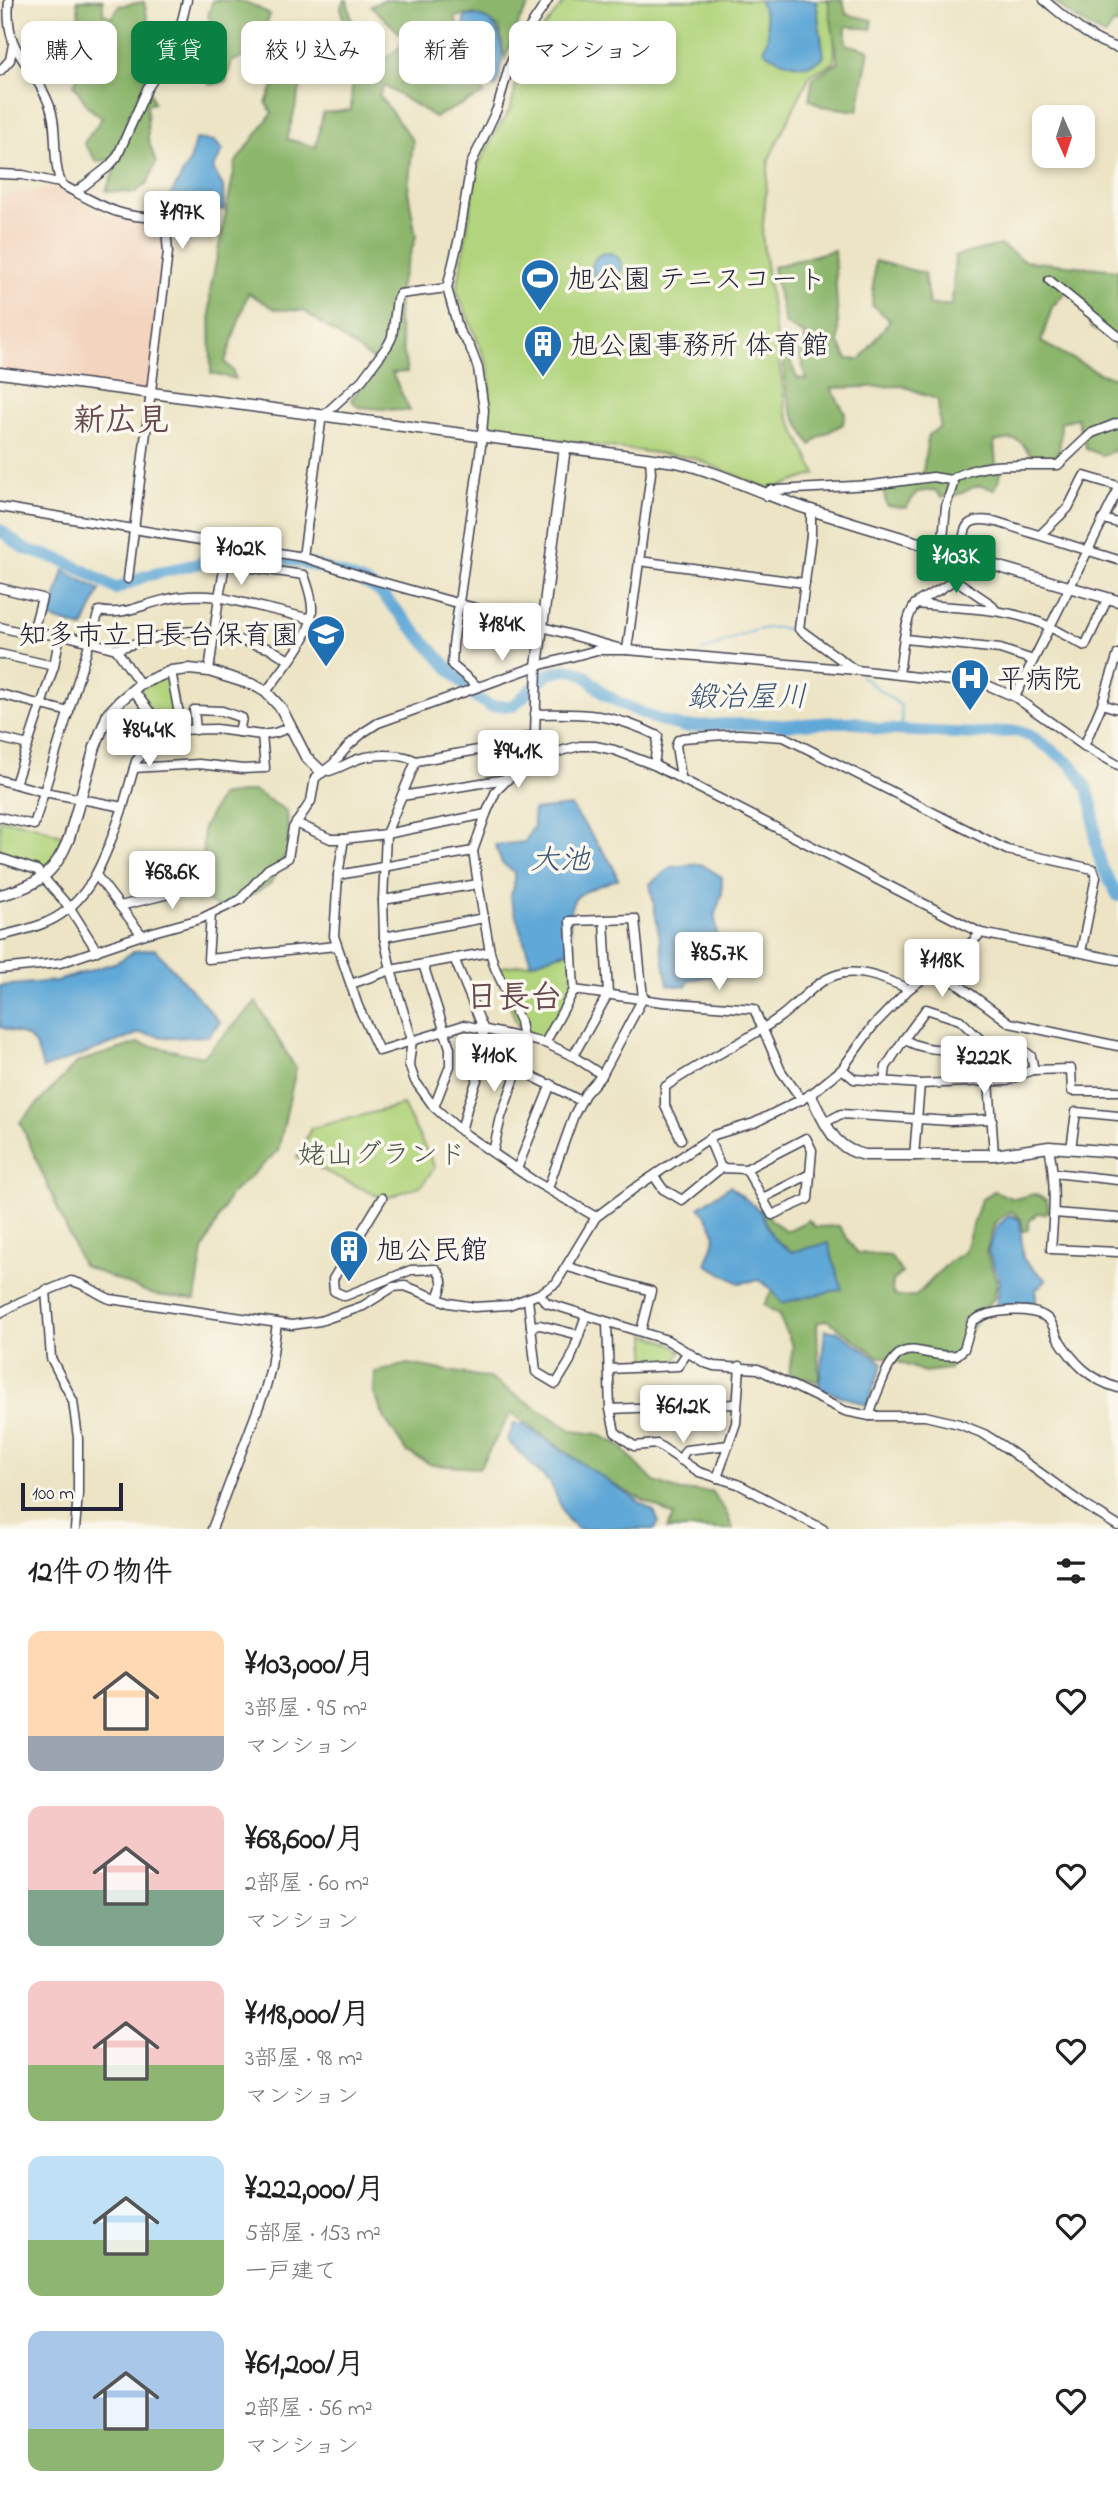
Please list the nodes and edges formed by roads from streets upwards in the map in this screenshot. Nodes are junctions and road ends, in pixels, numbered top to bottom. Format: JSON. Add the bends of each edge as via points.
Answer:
{"nodes":[{"id":1,"x":9,"y":0,"type":"edge"},
{"id":2,"x":187,"y":0,"type":"edge"},
{"id":3,"x":548,"y":0,"type":"edge"},
{"id":4,"x":1044,"y":0,"type":"edge"},
{"id":5,"x":13,"y":44,"type":"junction"},
{"id":6,"x":1118,"y":48,"type":"edge"},
{"id":7,"x":0,"y":71,"type":"edge"},
{"id":8,"x":0,"y":174,"type":"edge"},
{"id":9,"x":60,"y":181,"type":"junction"},
{"id":10,"x":76,"y":192,"type":"junction"},
{"id":11,"x":1049,"y":280,"type":"dead end"},
{"id":12,"x":447,"y":288,"type":"junction"},
{"id":13,"x":1118,"y":336,"type":"edge"},
{"id":14,"x":0,"y":373,"type":"edge"},
{"id":15,"x":151,"y":393,"type":"junction"},
{"id":16,"x":324,"y":415,"type":"junction"},
{"id":17,"x":1118,"y":423,"type":"edge"},
{"id":18,"x":481,"y":436,"type":"junction"},
{"id":19,"x":565,"y":447,"type":"junction"},
{"id":20,"x":650,"y":459,"type":"junction"},
{"id":21,"x":951,"y":480,"type":"junction"},
{"id":22,"x":1118,"y":488,"type":"edge"},
{"id":23,"x":767,"y":496,"type":"junction"},
{"id":24,"x":0,"y":507,"type":"edge"},
{"id":25,"x":811,"y":510,"type":"junction"},
{"id":26,"x":1103,"y":519,"type":"junction"},
{"id":27,"x":1118,"y":523,"type":"edge"},
{"id":28,"x":134,"y":529,"type":"junction"},
{"id":29,"x":1040,"y":535,"type":"junction"},
{"id":30,"x":942,"y":550,"type":"junction"},
{"id":31,"x":1089,"y":551,"type":"junction"},
{"id":32,"x":303,"y":557,"type":"junction"},
{"id":33,"x":963,"y":557,"type":"junction"},
{"id":34,"x":1118,"y":560,"type":"edge"},
{"id":35,"x":639,"y":561,"type":"junction"},
{"id":36,"x":128,"y":579,"type":"dead end"},
{"id":37,"x":954,"y":579,"type":"junction"},
{"id":38,"x":804,"y":583,"type":"junction"},
{"id":39,"x":0,"y":587,"type":"edge"},
{"id":40,"x":1071,"y":588,"type":"junction"},
{"id":41,"x":219,"y":597,"type":"junction"},
{"id":42,"x":1113,"y":600,"type":"edge"},
{"id":43,"x":460,"y":602,"type":"junction"},
{"id":44,"x":915,"y":604,"type":"junction"},
{"id":45,"x":996,"y":611,"type":"junction"},
{"id":46,"x":311,"y":619,"type":"junction"},
{"id":47,"x":542,"y":626,"type":"junction"},
{"id":48,"x":0,"y":627,"type":"edge"},
{"id":49,"x":1050,"y":629,"type":"junction"},
{"id":50,"x":214,"y":633,"type":"junction"},
{"id":51,"x":60,"y":634,"type":"junction"},
{"id":52,"x":32,"y":635,"type":"junction"},
{"id":53,"x":905,"y":639,"type":"junction"},
{"id":54,"x":91,"y":643,"type":"junction"},
{"id":55,"x":116,"y":649,"type":"junction"},
{"id":56,"x":627,"y":650,"type":"junction"},
{"id":57,"x":0,"y":654,"type":"edge"},
{"id":58,"x":1118,"y":654,"type":"edge"},
{"id":59,"x":289,"y":660,"type":"junction"},
{"id":60,"x":1033,"y":660,"type":"junction"},
{"id":61,"x":54,"y":666,"type":"junction"},
{"id":62,"x":537,"y":666,"type":"junction"},
{"id":63,"x":856,"y":670,"type":"junction"},
{"id":64,"x":171,"y":671,"type":"junction"},
{"id":65,"x":209,"y":671,"type":"junction"},
{"id":66,"x":899,"y":674,"type":"junction"},
{"id":67,"x":477,"y":686,"type":"junction"},
{"id":68,"x":137,"y":687,"type":"junction"},
{"id":69,"x":266,"y":692,"type":"junction"},
{"id":70,"x":0,"y":694,"type":"edge"},
{"id":71,"x":1015,"y":697,"type":"junction"},
{"id":72,"x":40,"y":704,"type":"junction"},
{"id":73,"x":1102,"y":704,"type":"junction"},
{"id":74,"x":1118,"y":709,"type":"edge"},
{"id":75,"x":69,"y":712,"type":"junction"},
{"id":76,"x":535,"y":714,"type":"junction"},
{"id":77,"x":291,"y":727,"type":"junction"},
{"id":78,"x":166,"y":728,"type":"junction"},
{"id":79,"x":182,"y":730,"type":"junction"},
{"id":80,"x":196,"y":730,"type":"junction"},
{"id":81,"x":239,"y":732,"type":"junction"},
{"id":82,"x":262,"y":735,"type":"junction"},
{"id":83,"x":535,"y":735,"type":"junction"},
{"id":84,"x":0,"y":738,"type":"edge"},
{"id":85,"x":28,"y":745,"type":"junction"},
{"id":86,"x":1084,"y":746,"type":"junction"},
{"id":87,"x":542,"y":759,"type":"junction"},
{"id":88,"x":416,"y":761,"type":"junction"},
{"id":89,"x":654,"y":765,"type":"junction"},
{"id":90,"x":1118,"y":765,"type":"edge"},
{"id":91,"x":134,"y":768,"type":"junction"},
{"id":92,"x":322,"y":772,"type":"junction"},
{"id":93,"x":681,"y":777,"type":"junction"},
{"id":94,"x":508,"y":779,"type":"junction"},
{"id":95,"x":0,"y":780,"type":"edge"},
{"id":96,"x":15,"y":784,"type":"junction"},
{"id":97,"x":44,"y":792,"type":"junction"},
{"id":98,"x":402,"y":796,"type":"junction"},
{"id":99,"x":81,"y":798,"type":"junction"},
{"id":100,"x":123,"y":807,"type":"junction"},
{"id":101,"x":486,"y":814,"type":"junction"},
{"id":102,"x":0,"y":818,"type":"edge"},
{"id":103,"x":296,"y":823,"type":"junction"},
{"id":104,"x":386,"y":834,"type":"junction"},
{"id":105,"x":344,"y":839,"type":"junction"},
{"id":106,"x":473,"y":851,"type":"junction"},
{"id":107,"x":0,"y":858,"type":"edge"},
{"id":108,"x":385,"y":867,"type":"junction"},
{"id":109,"x":96,"y":874,"type":"junction"},
{"id":110,"x":338,"y":875,"type":"junction"},
{"id":111,"x":43,"y":878,"type":"junction"},
{"id":112,"x":478,"y":884,"type":"junction"},
{"id":113,"x":169,"y":894,"type":"dead end"},
{"id":114,"x":0,"y":895,"type":"edge"},
{"id":115,"x":383,"y":901,"type":"junction"},
{"id":116,"x":120,"y":906,"type":"junction"},
{"id":117,"x":70,"y":908,"type":"junction"},
{"id":118,"x":211,"y":914,"type":"junction"},
{"id":119,"x":484,"y":918,"type":"junction"},
{"id":120,"x":604,"y":920,"type":"junction"},
{"id":121,"x":981,"y":933,"type":"junction"},
{"id":122,"x":142,"y":935,"type":"junction"},
{"id":123,"x":0,"y":936,"type":"edge"},
{"id":124,"x":384,"y":937,"type":"junction"},
{"id":125,"x":336,"y":946,"type":"junction"},
{"id":126,"x":97,"y":951,"type":"junction"},
{"id":127,"x":490,"y":951,"type":"junction"},
{"id":128,"x":1081,"y":952,"type":"junction"},
{"id":129,"x":454,"y":958,"type":"junction"},
{"id":130,"x":1118,"y":960,"type":"edge"},
{"id":131,"x":423,"y":964,"type":"junction"},
{"id":132,"x":0,"y":969,"type":"edge"},
{"id":133,"x":937,"y":969,"type":"junction"},
{"id":134,"x":391,"y":970,"type":"junction"},
{"id":135,"x":351,"y":984,"type":"junction"},
{"id":136,"x":909,"y":989,"type":"junction"},
{"id":137,"x":574,"y":990,"type":"junction"},
{"id":138,"x":608,"y":994,"type":"junction"},
{"id":139,"x":643,"y":998,"type":"junction"},
{"id":140,"x":482,"y":1028,"type":"junction"},
{"id":141,"x":446,"y":1029,"type":"junction"},
{"id":142,"x":762,"y":1029,"type":"junction"},
{"id":143,"x":523,"y":1039,"type":"junction"},
{"id":144,"x":904,"y":1039,"type":"junction"},
{"id":145,"x":412,"y":1040,"type":"junction"},
{"id":146,"x":545,"y":1043,"type":"junction"},
{"id":147,"x":986,"y":1045,"type":"junction"},
{"id":148,"x":1118,"y":1046,"type":"edge"},
{"id":149,"x":573,"y":1056,"type":"junction"},
{"id":150,"x":518,"y":1069,"type":"junction"},
{"id":151,"x":842,"y":1069,"type":"junction"},
{"id":152,"x":1034,"y":1070,"type":"junction"},
{"id":153,"x":602,"y":1075,"type":"junction"},
{"id":154,"x":884,"y":1081,"type":"junction"},
{"id":155,"x":989,"y":1081,"type":"junction"},
{"id":156,"x":551,"y":1084,"type":"junction"},
{"id":157,"x":920,"y":1084,"type":"junction"},
{"id":158,"x":1118,"y":1091,"type":"edge"},
{"id":159,"x":806,"y":1097,"type":"junction"},
{"id":160,"x":581,"y":1101,"type":"junction"},
{"id":161,"x":434,"y":1107,"type":"junction"},
{"id":162,"x":1118,"y":1116,"type":"edge"},
{"id":163,"x":992,"y":1119,"type":"junction"},
{"id":164,"x":917,"y":1120,"type":"junction"},
{"id":165,"x":826,"y":1122,"type":"junction"},
{"id":166,"x":461,"y":1131,"type":"junction"},
{"id":167,"x":681,"y":1139,"type":"dead end"},
{"id":168,"x":709,"y":1139,"type":"junction"},
{"id":169,"x":1049,"y":1147,"type":"junction"},
{"id":170,"x":1071,"y":1149,"type":"junction"},
{"id":171,"x":493,"y":1152,"type":"junction"},
{"id":172,"x":1118,"y":1152,"type":"edge"},
{"id":173,"x":994,"y":1155,"type":"junction"},
{"id":174,"x":914,"y":1156,"type":"junction"},
{"id":175,"x":721,"y":1168,"type":"junction"},
{"id":176,"x":517,"y":1169,"type":"junction"},
{"id":177,"x":746,"y":1169,"type":"junction"},
{"id":178,"x":1054,"y":1173,"type":"junction"},
{"id":179,"x":810,"y":1174,"type":"junction"},
{"id":180,"x":654,"y":1176,"type":"junction"},
{"id":181,"x":1118,"y":1180,"type":"edge"},
{"id":182,"x":548,"y":1188,"type":"junction"},
{"id":183,"x":382,"y":1198,"type":"dead end"},
{"id":184,"x":763,"y":1198,"type":"junction"},
{"id":185,"x":1054,"y":1213,"type":"junction"},
{"id":186,"x":596,"y":1217,"type":"junction"},
{"id":187,"x":1118,"y":1218,"type":"edge"},
{"id":188,"x":1118,"y":1252,"type":"edge"},
{"id":189,"x":568,"y":1267,"type":"junction"},
{"id":190,"x":46,"y":1290,"type":"junction"},
{"id":191,"x":538,"y":1294,"type":"junction"},
{"id":192,"x":438,"y":1298,"type":"junction"},
{"id":193,"x":528,"y":1299,"type":"junction"},
{"id":194,"x":0,"y":1313,"type":"edge"},
{"id":195,"x":586,"y":1315,"type":"junction"},
{"id":196,"x":607,"y":1321,"type":"junction"},
{"id":197,"x":277,"y":1323,"type":"junction"},
{"id":198,"x":531,"y":1326,"type":"junction"},
{"id":199,"x":641,"y":1331,"type":"junction"},
{"id":200,"x":579,"y":1335,"type":"junction"},
{"id":201,"x":688,"y":1352,"type":"junction"},
{"id":202,"x":740,"y":1366,"type":"junction"},
{"id":203,"x":609,"y":1369,"type":"junction"},
{"id":204,"x":1118,"y":1388,"type":"edge"},
{"id":205,"x":736,"y":1404,"type":"junction"},
{"id":206,"x":610,"y":1409,"type":"junction"},
{"id":207,"x":870,"y":1416,"type":"junction"},
{"id":208,"x":729,"y":1445,"type":"junction"},
{"id":209,"x":680,"y":1460,"type":"junction"},
{"id":210,"x":718,"y":1478,"type":"junction"},
{"id":211,"x":1118,"y":1526,"type":"edge"},
{"id":212,"x":75,"y":1529,"type":"edge"},
{"id":213,"x":212,"y":1529,"type":"edge"},
{"id":214,"x":823,"y":1529,"type":"edge"}],
"edges":[{"from":1,"to":5,"type":"street"},
{"from":2,"to":10,"type":"street","via":[[176,45],[147,89],[117,157]]},
{"from":3,"to":12,"type":"street","via":[[514,55],[497,109],[471,164]]},
{"from":4,"to":6,"type":"street","via":[[1100,41]]},
{"from":5,"to":7,"type":"street","via":[[10,60]]},
{"from":5,"to":9,"type":"street","via":[[49,104]]},
{"from":8,"to":9,"type":"street"},
{"from":9,"to":10,"type":"street"},
{"from":10,"to":15,"type":"street","via":[[114,212],[165,217],[168,252]]},
{"from":11,"to":13,"type":"street"},
{"from":12,"to":16,"type":"street","via":[[400,294],[388,345],[362,380]]},
{"from":12,"to":18,"type":"street","via":[[459,331],[478,368],[484,410]]},
{"from":14,"to":15,"type":"street"},
{"from":15,"to":16,"type":"street"},
{"from":15,"to":28,"type":"street"},
{"from":16,"to":18,"type":"street"},
{"from":16,"to":32,"type":"street"},
{"from":17,"to":21,"type":"street","via":[[1092,433],[1058,465],[982,469]]},
{"from":18,"to":19,"type":"street"},
{"from":18,"to":43,"type":"street"},
{"from":19,"to":20,"type":"street"},
{"from":19,"to":47,"type":"street"},
{"from":20,"to":23,"type":"street","via":[[699,467]]},
{"from":20,"to":35,"type":"street"},
{"from":21,"to":23,"type":"street","via":[[933,477],[777,490]]},
{"from":21,"to":30,"type":"street"},
{"from":22,"to":26,"type":"street"},
{"from":22,"to":29,"type":"street","via":[[1084,476],[1068,508]]},
{"from":23,"to":25,"type":"street"},
{"from":24,"to":28,"type":"street"},
{"from":25,"to":30,"type":"street"},
{"from":25,"to":38,"type":"street"},
{"from":26,"to":27,"type":"street"},
{"from":26,"to":31,"type":"street"},
{"from":28,"to":32,"type":"street"},
{"from":28,"to":36,"type":"street"},
{"from":29,"to":31,"type":"street"},
{"from":29,"to":33,"type":"street","via":[[978,518],[964,530]]},
{"from":30,"to":33,"type":"street"},
{"from":31,"to":34,"type":"street"},
{"from":31,"to":40,"type":"street"},
{"from":32,"to":43,"type":"street"},
{"from":33,"to":37,"type":"street"},
{"from":33,"to":40,"type":"street"},
{"from":35,"to":38,"type":"street"},
{"from":35,"to":56,"type":"street"},
{"from":37,"to":44,"type":"street"},
{"from":37,"to":45,"type":"street"},
{"from":38,"to":63,"type":"street","via":[[799,629]]},
{"from":39,"to":52,"type":"street","via":[[42,598]]},
{"from":40,"to":42,"type":"street"},
{"from":40,"to":49,"type":"street"},
{"from":41,"to":46,"type":"street"},
{"from":41,"to":46,"type":"street","via":[[225,564],[304,575]]},
{"from":41,"to":50,"type":"street"},
{"from":41,"to":54,"type":"street","via":[[183,596],[120,613],[99,611]]},
{"from":42,"to":49,"type":"street","via":[[1085,646]]},
{"from":43,"to":47,"type":"street"},
{"from":43,"to":67,"type":"street","via":[[452,664]]},
{"from":44,"to":45,"type":"street"},
{"from":44,"to":53,"type":"street"},
{"from":45,"to":49,"type":"street"},
{"from":46,"to":59,"type":"street"},
{"from":47,"to":56,"type":"street"},
{"from":47,"to":62,"type":"street"},
{"from":48,"to":52,"type":"street"},
{"from":49,"to":60,"type":"street"},
{"from":50,"to":55,"type":"street","via":[[176,632]]},
{"from":50,"to":59,"type":"street","via":[[271,649]]},
{"from":50,"to":65,"type":"street"},
{"from":51,"to":52,"type":"street"},
{"from":51,"to":54,"type":"street"},
{"from":51,"to":61,"type":"street"},
{"from":53,"to":60,"type":"street","via":[[1000,649]]},
{"from":53,"to":66,"type":"street"},
{"from":54,"to":55,"type":"street"},
{"from":54,"to":75,"type":"street"},
{"from":55,"to":68,"type":"street"},
{"from":56,"to":62,"type":"street","via":[[581,652]]},
{"from":56,"to":63,"type":"street"},
{"from":57,"to":61,"type":"street"},
{"from":58,"to":73,"type":"street"},
{"from":59,"to":69,"type":"street"},
{"from":60,"to":71,"type":"street"},
{"from":61,"to":72,"type":"street"},
{"from":62,"to":67,"type":"street"},
{"from":62,"to":76,"type":"street"},
{"from":63,"to":66,"type":"street"},
{"from":64,"to":65,"type":"street"},
{"from":64,"to":68,"type":"street"},
{"from":64,"to":79,"type":"street"},
{"from":65,"to":69,"type":"street"},
{"from":66,"to":71,"type":"street","via":[[988,685]]},
{"from":67,"to":92,"type":"street","via":[[378,723]]},
{"from":68,"to":78,"type":"street"},
{"from":68,"to":99,"type":"street","via":[[103,723]]},
{"from":69,"to":77,"type":"street"},
{"from":70,"to":72,"type":"street"},
{"from":71,"to":86,"type":"street"},
{"from":72,"to":75,"type":"street"},
{"from":72,"to":85,"type":"street"},
{"from":73,"to":74,"type":"street"},
{"from":73,"to":86,"type":"street"},
{"from":75,"to":97,"type":"street"},
{"from":76,"to":83,"type":"street"},
{"from":76,"to":89,"type":"street","via":[[589,713],[639,726],[658,736]]},
{"from":77,"to":82,"type":"street"},
{"from":77,"to":92,"type":"street","via":[[306,757]]},
{"from":78,"to":79,"type":"street"},
{"from":78,"to":91,"type":"street"},
{"from":79,"to":80,"type":"street"},
{"from":80,"to":81,"type":"street"},
{"from":80,"to":81,"type":"street","via":[[194,710],[213,710],[242,718]]},
{"from":81,"to":82,"type":"street"},
{"from":82,"to":91,"type":"street","via":[[265,768],[199,764]]},
{"from":83,"to":87,"type":"street"},
{"from":83,"to":88,"type":"street"},
{"from":84,"to":85,"type":"street"},
{"from":85,"to":96,"type":"street"},
{"from":86,"to":90,"type":"street"},
{"from":87,"to":89,"type":"street","via":[[580,746],[595,746]]},
{"from":87,"to":94,"type":"street"},
{"from":88,"to":92,"type":"street","via":[[365,757]]},
{"from":88,"to":98,"type":"street"},
{"from":89,"to":93,"type":"street"},
{"from":91,"to":100,"type":"street"},
{"from":92,"to":103,"type":"street","via":[[315,778],[311,801]]},
{"from":93,"to":121,"type":"street"},
{"from":93,"to":128,"type":"street","via":[[676,746],[682,738],[784,737],[1007,850],[1093,869],[1096,877]]},
{"from":94,"to":98,"type":"street"},
{"from":94,"to":101,"type":"street"},
{"from":95,"to":96,"type":"street"},
{"from":96,"to":97,"type":"street"},
{"from":97,"to":99,"type":"street"},
{"from":97,"to":102,"type":"street","via":[[34,825]]},
{"from":98,"to":104,"type":"street"},
{"from":99,"to":100,"type":"street"},
{"from":99,"to":111,"type":"street","via":[[63,854]]},
{"from":100,"to":109,"type":"street"},
{"from":101,"to":104,"type":"street"},
{"from":101,"to":106,"type":"street"},
{"from":103,"to":105,"type":"street","via":[[331,839]]},
{"from":103,"to":118,"type":"street","via":[[288,858],[268,869],[240,900]]},
{"from":104,"to":105,"type":"street"},
{"from":104,"to":108,"type":"street"},
{"from":105,"to":110,"type":"street"},
{"from":106,"to":108,"type":"street"},
{"from":106,"to":112,"type":"street"},
{"from":107,"to":111,"type":"street","via":[[37,870]]},
{"from":108,"to":110,"type":"street"},
{"from":108,"to":115,"type":"street"},
{"from":109,"to":116,"type":"street"},
{"from":109,"to":117,"type":"street"},
{"from":110,"to":125,"type":"street"},
{"from":111,"to":114,"type":"street"},
{"from":111,"to":117,"type":"street"},
{"from":112,"to":115,"type":"street"},
{"from":112,"to":119,"type":"street"},
{"from":113,"to":116,"type":"street"},
{"from":115,"to":124,"type":"street"},
{"from":116,"to":122,"type":"street"},
{"from":117,"to":123,"type":"street","via":[[49,922]]},
{"from":117,"to":126,"type":"street"},
{"from":118,"to":122,"type":"street"},
{"from":118,"to":125,"type":"street","via":[[208,960]]},
{"from":119,"to":124,"type":"street"},
{"from":119,"to":127,"type":"street"},
{"from":120,"to":137,"type":"street","via":[[570,921]]},
{"from":120,"to":138,"type":"street"},
{"from":120,"to":139,"type":"street","via":[[635,919]]},
{"from":121,"to":128,"type":"street"},
{"from":121,"to":133,"type":"street"},
{"from":122,"to":126,"type":"street"},
{"from":124,"to":134,"type":"street"},
{"from":125,"to":135,"type":"street"},
{"from":126,"to":132,"type":"street","via":[[60,963]]},
{"from":127,"to":129,"type":"street"},
{"from":127,"to":143,"type":"street","via":[[520,1021]]},
{"from":128,"to":130,"type":"street"},
{"from":129,"to":131,"type":"street"},
{"from":129,"to":140,"type":"street"},
{"from":131,"to":134,"type":"street"},
{"from":131,"to":141,"type":"street"},
{"from":133,"to":136,"type":"street"},
{"from":133,"to":148,"type":"street","via":[[1010,1023]]},
{"from":134,"to":135,"type":"street"},
{"from":134,"to":145,"type":"street"},
{"from":135,"to":145,"type":"street","via":[[379,1051]]},
{"from":136,"to":142,"type":"street","via":[[858,973],[836,975]]},
{"from":136,"to":151,"type":"street","via":[[873,1026]]},
{"from":137,"to":138,"type":"street"},
{"from":137,"to":146,"type":"street"},
{"from":138,"to":139,"type":"street"},
{"from":138,"to":149,"type":"street"},
{"from":139,"to":142,"type":"street","via":[[754,1009]]},
{"from":139,"to":153,"type":"street"},
{"from":140,"to":141,"type":"street"},
{"from":140,"to":143,"type":"street"},
{"from":140,"to":166,"type":"street","via":[[484,1060]]},
{"from":141,"to":145,"type":"street"},
{"from":141,"to":161,"type":"street","via":[[450,1066]]},
{"from":142,"to":159,"type":"street","via":[[781,1071]]},
{"from":142,"to":167,"type":"street","via":[[665,1087],[665,1106]]},
{"from":143,"to":146,"type":"street"},
{"from":143,"to":150,"type":"street"},
{"from":144,"to":147,"type":"street","via":[[945,1049]]},
{"from":144,"to":147,"type":"street","via":[[926,1009],[960,1020]]},
{"from":144,"to":154,"type":"street","via":[[886,1067]]},
{"from":145,"to":161,"type":"street","via":[[410,1064],[415,1081]]},
{"from":146,"to":149,"type":"street"},
{"from":147,"to":152,"type":"street","via":[[1013,1042],[1031,1056]]},
{"from":147,"to":155,"type":"street"},
{"from":149,"to":153,"type":"street"},
{"from":150,"to":156,"type":"street"},
{"from":150,"to":171,"type":"street"},
{"from":151,"to":154,"type":"street","via":[[854,1079]]},
{"from":151,"to":159,"type":"street"},
{"from":152,"to":155,"type":"street","via":[[1007,1081]]},
{"from":152,"to":158,"type":"street","via":[[1071,1069],[1072,1091]]},
{"from":153,"to":160,"type":"street"},
{"from":154,"to":157,"type":"street"},
{"from":155,"to":157,"type":"street"},
{"from":155,"to":163,"type":"street"},
{"from":156,"to":160,"type":"street"},
{"from":156,"to":176,"type":"street"},
{"from":157,"to":164,"type":"street"},
{"from":159,"to":165,"type":"street"},
{"from":159,"to":168,"type":"street"},
{"from":160,"to":182,"type":"street"},
{"from":161,"to":166,"type":"street"},
{"from":162,"to":170,"type":"street","via":[[1076,1112]]},
{"from":163,"to":164,"type":"street"},
{"from":163,"to":173,"type":"street"},
{"from":164,"to":165,"type":"street","via":[[841,1114]]},
{"from":164,"to":174,"type":"street"},
{"from":165,"to":174,"type":"street","via":[[838,1143],[850,1152]]},
{"from":166,"to":171,"type":"street"},
{"from":168,"to":175,"type":"street"},
{"from":168,"to":180,"type":"street"},
{"from":169,"to":170,"type":"street"},
{"from":169,"to":173,"type":"street"},
{"from":169,"to":178,"type":"street"},
{"from":170,"to":172,"type":"street"},
{"from":171,"to":176,"type":"street"},
{"from":173,"to":174,"type":"street"},
{"from":175,"to":177,"type":"street"},
{"from":175,"to":180,"type":"street","via":[[682,1199],[663,1189]]},
{"from":176,"to":182,"type":"street"},
{"from":177,"to":179,"type":"street","via":[[806,1138],[812,1150]]},
{"from":177,"to":184,"type":"street"},
{"from":178,"to":181,"type":"street"},
{"from":178,"to":185,"type":"street"},
{"from":179,"to":184,"type":"street"},
{"from":179,"to":184,"type":"street","via":[[808,1199],[772,1215]]},
{"from":180,"to":186,"type":"street"},
{"from":182,"to":186,"type":"street"},
{"from":183,"to":192,"type":"street","via":[[333,1279],[334,1291],[345,1296],[411,1270],[436,1269],[443,1285]]},
{"from":185,"to":187,"type":"street"},
{"from":185,"to":188,"type":"street","via":[[1051,1249]]},
{"from":186,"to":189,"type":"street"},
{"from":189,"to":191,"type":"street","via":[[556,1283]]},
{"from":189,"to":199,"type":"street","via":[[651,1291]]},
{"from":190,"to":194,"type":"street"},
{"from":190,"to":197,"type":"street","via":[[80,1282],[110,1299]]},
{"from":190,"to":212,"type":"street","via":[[51,1358],[73,1401],[78,1438]]},
{"from":191,"to":193,"type":"street"},
{"from":191,"to":195,"type":"street","via":[[547,1303]]},
{"from":192,"to":193,"type":"street","via":[[474,1307]]},
{"from":192,"to":197,"type":"street","via":[[405,1286],[393,1287],[363,1306],[320,1321]]},
{"from":193,"to":198,"type":"street"},
{"from":195,"to":196,"type":"street"},
{"from":195,"to":200,"type":"street"},
{"from":196,"to":199,"type":"street"},
{"from":196,"to":203,"type":"street"},
{"from":197,"to":213,"type":"street","via":[[265,1390]]},
{"from":198,"to":200,"type":"street"},
{"from":198,"to":200,"type":"street","via":[[536,1372],[556,1384]]},
{"from":199,"to":201,"type":"street"},
{"from":201,"to":202,"type":"street","via":[[714,1366]]},
{"from":201,"to":203,"type":"street","via":[[678,1366]]},
{"from":202,"to":205,"type":"street"},
{"from":202,"to":207,"type":"street","via":[[758,1369],[845,1411]]},
{"from":203,"to":206,"type":"street"},
{"from":204,"to":207,"type":"street","via":[[1095,1380],[1079,1366],[1048,1318],[1030,1311],[985,1314],[972,1322],[964,1349],[957,1355],[896,1354]]},
{"from":205,"to":206,"type":"street"},
{"from":205,"to":208,"type":"street"},
{"from":206,"to":209,"type":"street","via":[[615,1432],[624,1440],[634,1446],[657,1444]]},
{"from":207,"to":211,"type":"street","via":[[925,1416],[972,1429]]},
{"from":208,"to":209,"type":"street","via":[[686,1450]]},
{"from":208,"to":210,"type":"street"},
{"from":209,"to":210,"type":"street"},
{"from":210,"to":214,"type":"street","via":[[738,1483]]}]}
